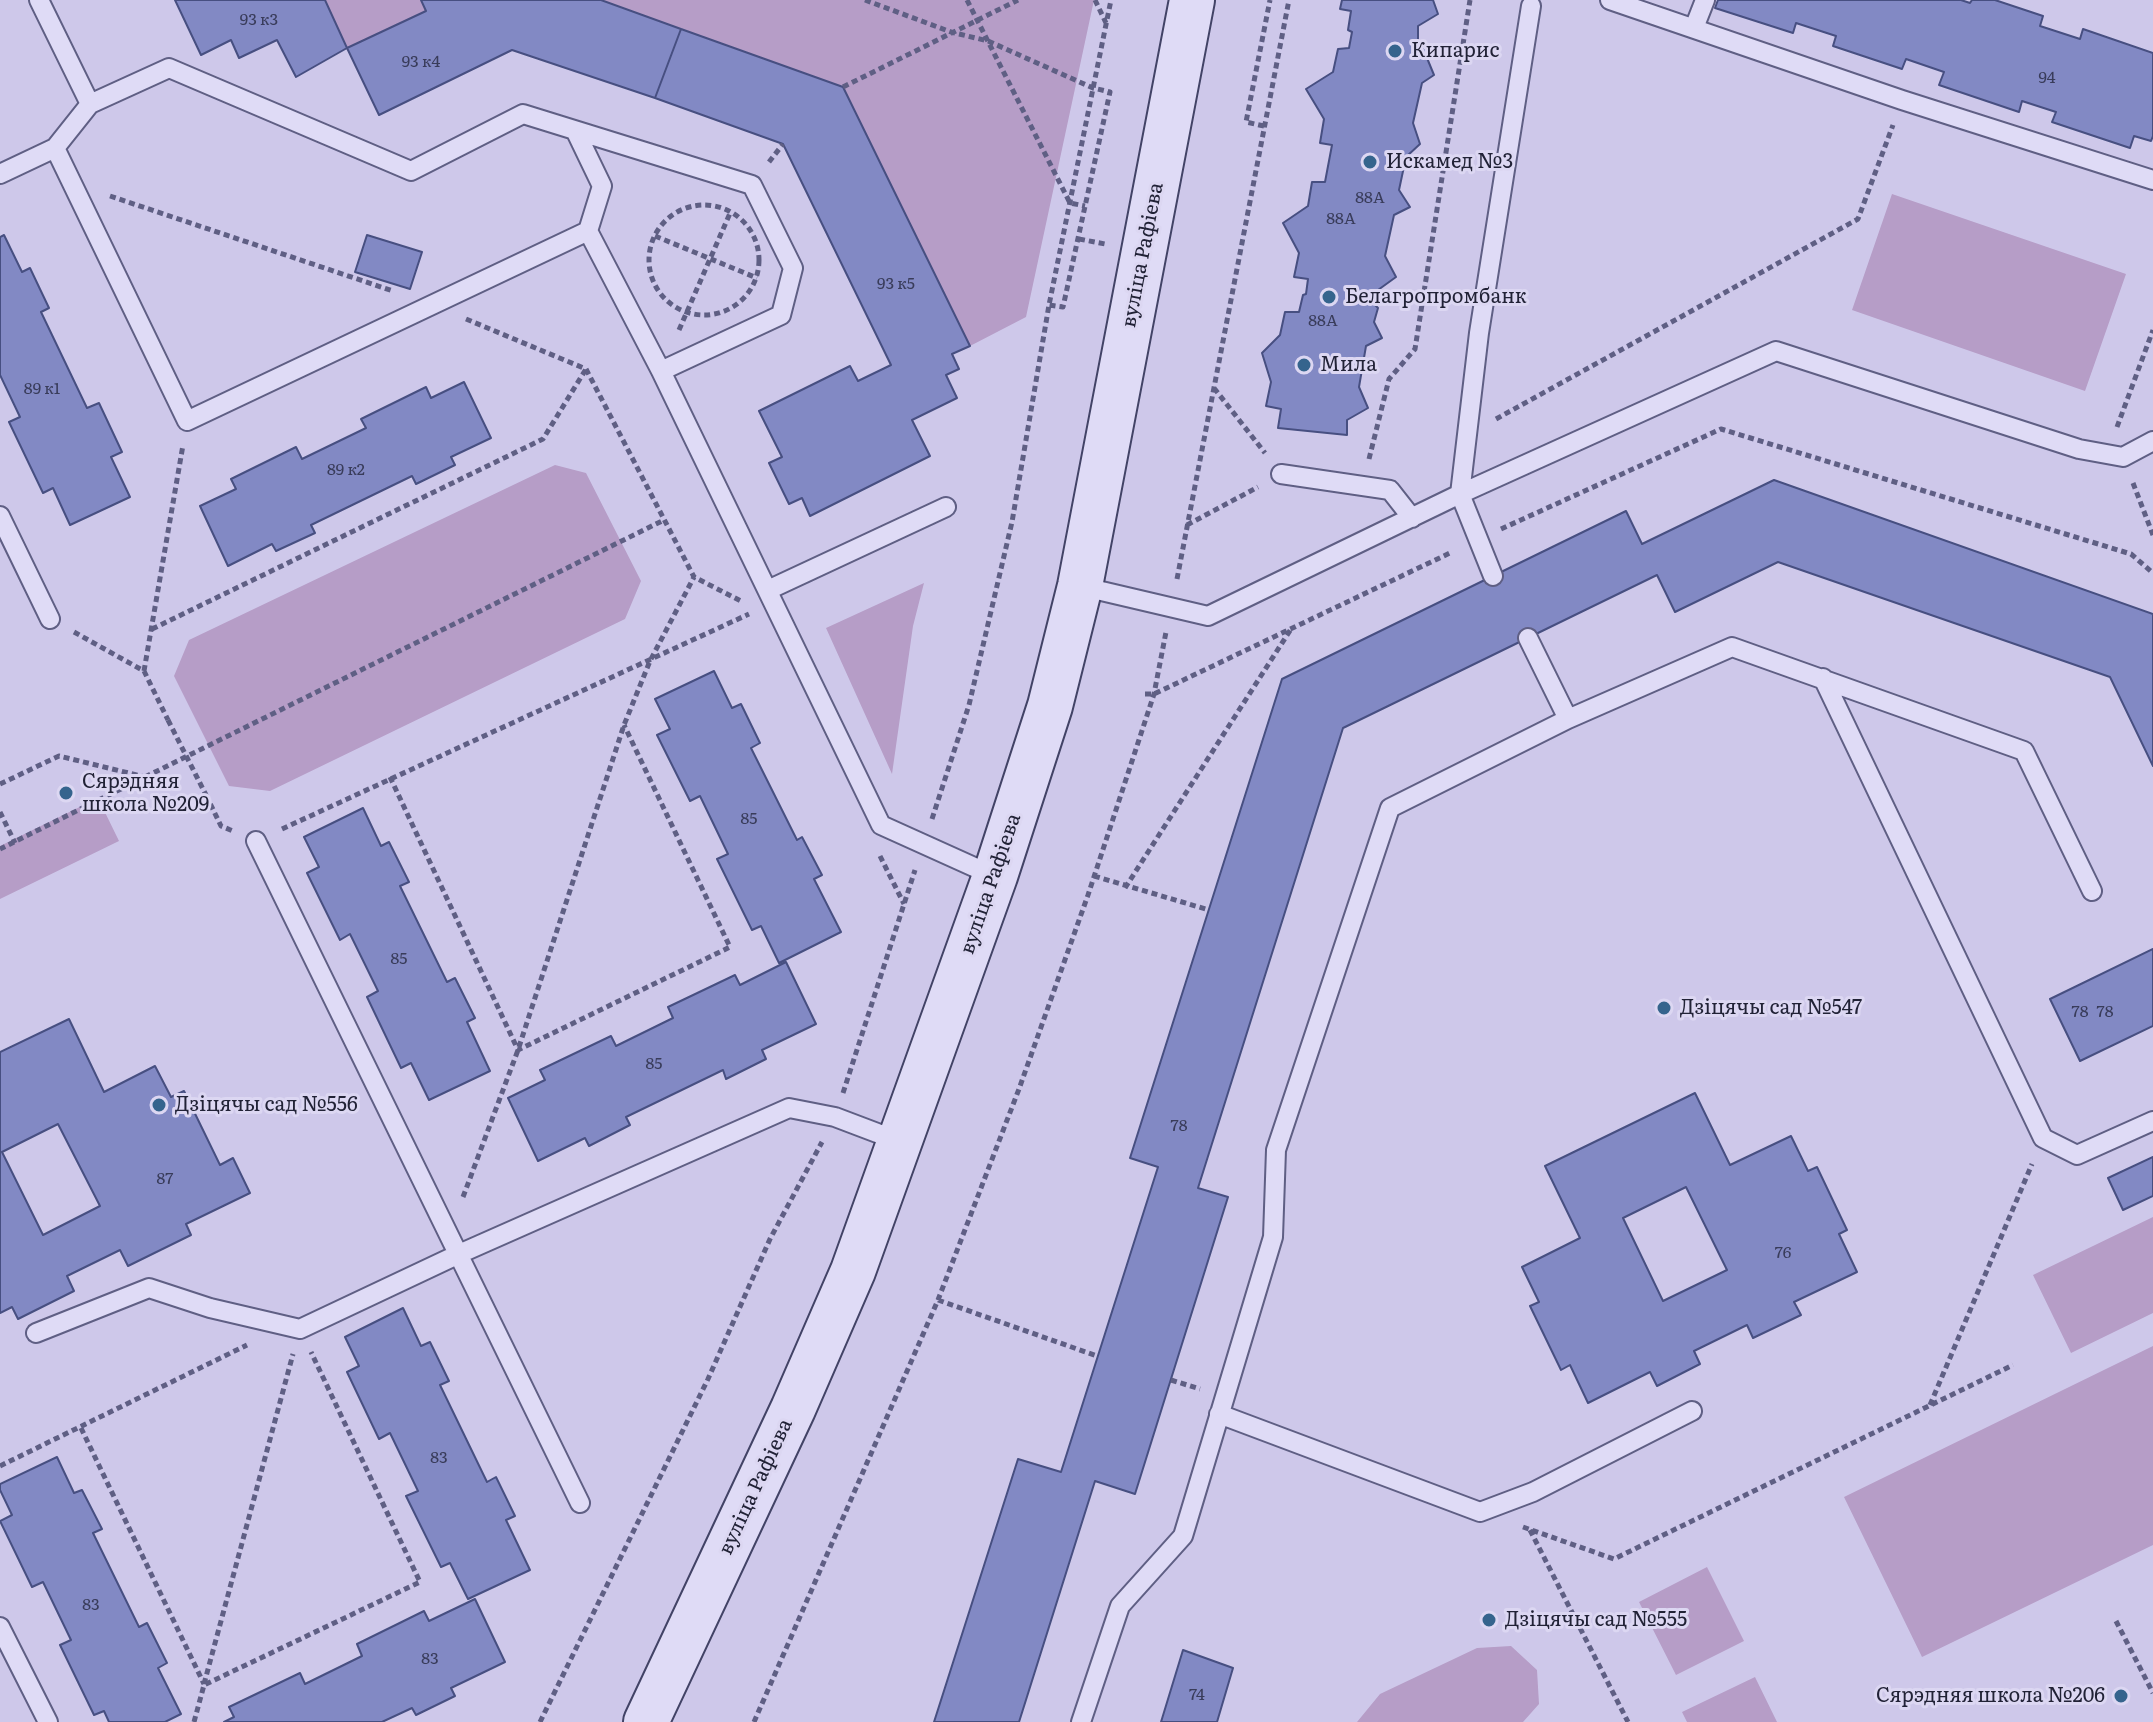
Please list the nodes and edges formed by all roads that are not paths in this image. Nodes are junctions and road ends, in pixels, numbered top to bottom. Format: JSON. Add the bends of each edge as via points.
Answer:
{"nodes":[{"id":1,"x":39,"y":0,"type":"edge"},
{"id":2,"x":1192,"y":0,"type":"edge"},
{"id":3,"x":1610,"y":0,"type":"edge"},
{"id":4,"x":1705,"y":0,"type":"edge"},
{"id":5,"x":1531,"y":6,"type":"dead end"},
{"id":6,"x":1694,"y":28,"type":"junction"},
{"id":7,"x":90,"y":104,"type":"junction"},
{"id":8,"x":576,"y":132,"type":"junction"},
{"id":9,"x":55,"y":148,"type":"junction"},
{"id":10,"x":0,"y":174,"type":"edge"},
{"id":11,"x":2153,"y":180,"type":"edge"},
{"id":12,"x":588,"y":231,"type":"junction"},
{"id":13,"x":661,"y":371,"type":"junction"},
{"id":14,"x":2153,"y":441,"type":"edge"},
{"id":15,"x":1281,"y":474,"type":"road end"},
{"id":16,"x":1460,"y":494,"type":"junction"},
{"id":17,"x":946,"y":507,"type":"dead end"},
{"id":18,"x":0,"y":516,"type":"edge"},
{"id":19,"x":1412,"y":518,"type":"junction"},
{"id":20,"x":1493,"y":576,"type":"dead end"},
{"id":21,"x":1080,"y":586,"type":"junction"},
{"id":22,"x":768,"y":590,"type":"junction"},
{"id":23,"x":50,"y":619,"type":"road end"},
{"id":24,"x":1528,"y":638,"type":"dead end"},
{"id":25,"x":1823,"y":678,"type":"junction"},
{"id":26,"x":1568,"y":719,"type":"junction"},
{"id":27,"x":256,"y":841,"type":"road end"},
{"id":28,"x":995,"y":876,"type":"junction"},
{"id":29,"x":2092,"y":891,"type":"dead end"},
{"id":30,"x":2153,"y":1121,"type":"edge"},
{"id":31,"x":901,"y":1142,"type":"junction"},
{"id":32,"x":459,"y":1254,"type":"junction"},
{"id":33,"x":36,"y":1333,"type":"dead end"},
{"id":34,"x":1692,"y":1411,"type":"dead end"},
{"id":35,"x":1219,"y":1414,"type":"junction"},
{"id":36,"x":580,"y":1503,"type":"dead end"},
{"id":37,"x":0,"y":1627,"type":"edge"},
{"id":38,"x":48,"y":1722,"type":"edge"},
{"id":39,"x":646,"y":1722,"type":"edge"},
{"id":40,"x":1081,"y":1722,"type":"edge"}],
"edges":[{"from":1,"to":7,"type":"lane"},
{"from":2,"to":21,"type":"main road","name":"вуліца Рафіева"},
{"from":3,"to":6,"type":"lane"},
{"from":4,"to":6,"type":"lane"},
{"from":5,"to":16,"type":"lane","via":[[1479,333]]},
{"from":6,"to":11,"type":"lane"},
{"from":7,"to":8,"type":"lane","via":[[169,68],[411,171],[523,114]]},
{"from":7,"to":9,"type":"lane"},
{"from":8,"to":12,"type":"lane","via":[[602,186]]},
{"from":8,"to":13,"type":"lane","via":[[752,185],[793,268],[781,315]]},
{"from":9,"to":10,"type":"lane"},
{"from":9,"to":12,"type":"lane","via":[[187,421]]},
{"from":12,"to":13,"type":"lane"},
{"from":13,"to":22,"type":"lane"},
{"from":14,"to":16,"type":"lane","via":[[2123,457],[2079,449],[1776,351]]},
{"from":15,"to":19,"type":"lane","via":[[1390,490]]},
{"from":16,"to":19,"type":"lane"},
{"from":16,"to":20,"type":"lane"},
{"from":17,"to":22,"type":"lane"},
{"from":18,"to":23,"type":"lane"},
{"from":19,"to":21,"type":"lane","via":[[1208,616]]},
{"from":21,"to":28,"type":"main road","name":"вуліца Рафіева","via":[[1050,706]]},
{"from":22,"to":28,"type":"lane","via":[[881,825]]},
{"from":24,"to":26,"type":"lane"},
{"from":25,"to":26,"type":"lane","via":[[1732,647]]},
{"from":25,"to":29,"type":"lane","via":[[2024,751]]},
{"from":25,"to":30,"type":"lane","via":[[2043,1138],[2077,1155]]},
{"from":26,"to":35,"type":"lane","via":[[1390,808],[1276,1150],[1273,1237]]},
{"from":27,"to":32,"type":"lane"},
{"from":28,"to":31,"type":"main road","name":"вуліца Рафіева"},
{"from":31,"to":32,"type":"lane","via":[[835,1117],[789,1108]]},
{"from":31,"to":39,"type":"main road","name":"вуліца Рафіева","via":[[793,1409]]},
{"from":32,"to":33,"type":"lane","via":[[293,1328],[149,1288]]},
{"from":32,"to":36,"type":"lane"},
{"from":34,"to":35,"type":"lane","via":[[1533,1492],[1480,1512]]},
{"from":35,"to":40,"type":"lane","via":[[1183,1536],[1120,1606]]},
{"from":37,"to":38,"type":"lane"}]}
